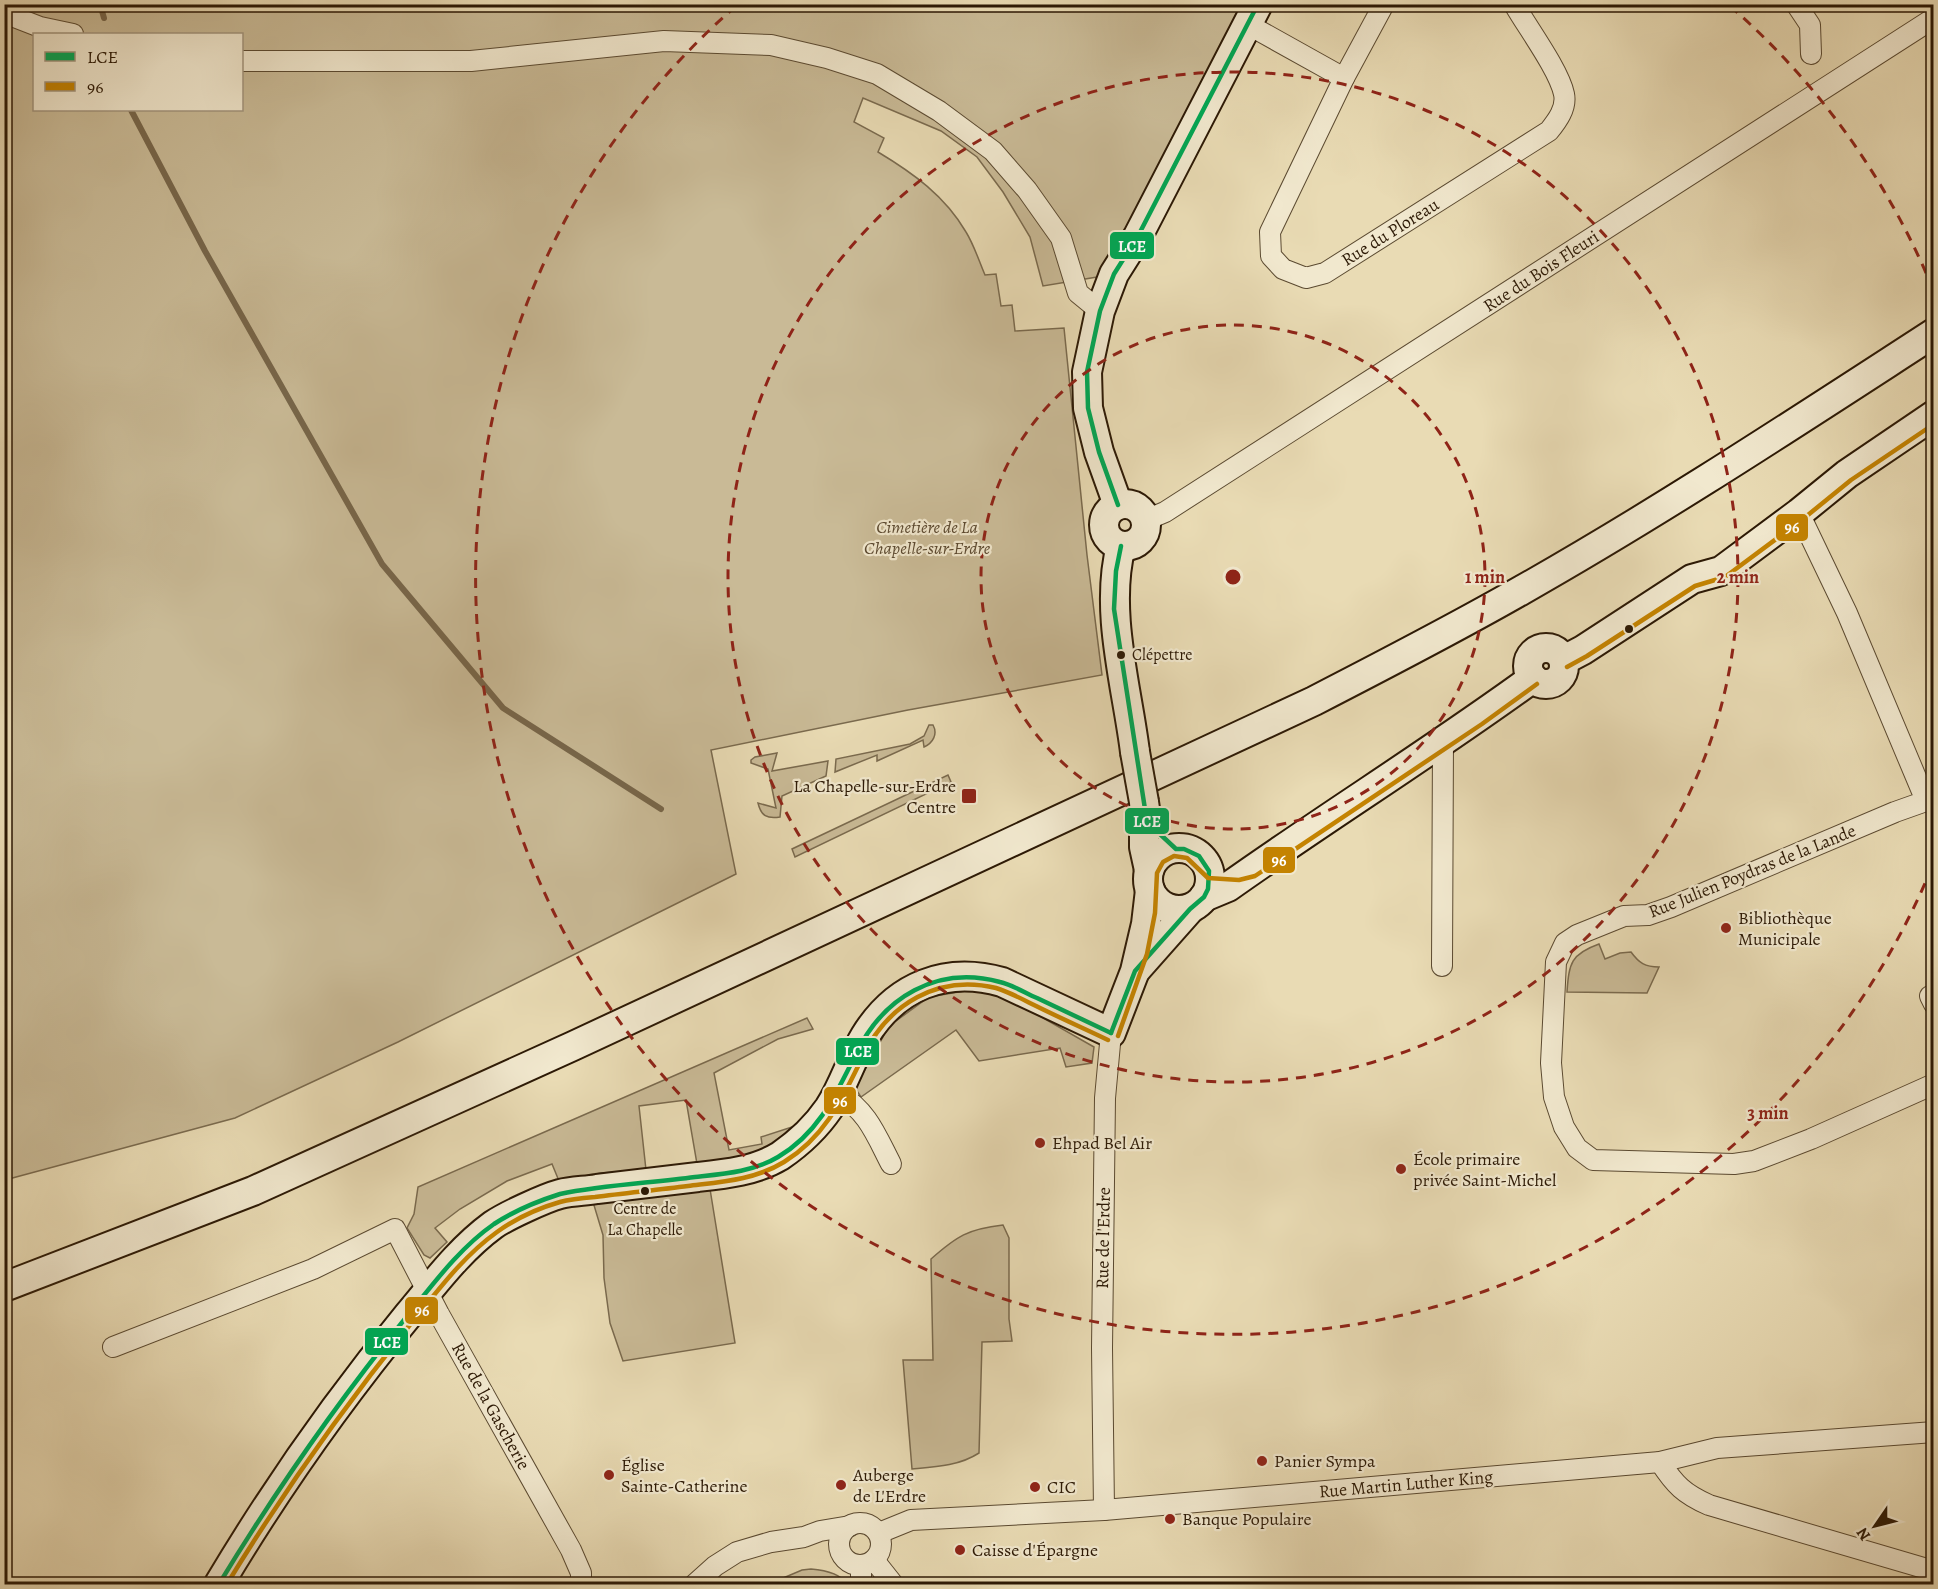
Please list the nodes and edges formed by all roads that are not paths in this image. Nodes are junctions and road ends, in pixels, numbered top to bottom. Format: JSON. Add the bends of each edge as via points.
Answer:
{"nodes":[{"id":1,"x":1384,"y":4,"type":"edge"},
{"id":2,"x":1514,"y":4,"type":"edge"},
{"id":3,"x":1796,"y":4,"type":"edge"},
{"id":4,"x":4,"y":13,"type":"edge"},
{"id":5,"x":1253,"y":14,"type":"edge"},
{"id":6,"x":1934,"y":18,"type":"edge"},
{"id":7,"x":68,"y":33,"type":"edge"},
{"id":8,"x":1811,"y":54,"type":"dead end"},
{"id":9,"x":243,"y":61,"type":"edge"},
{"id":10,"x":1344,"y":78,"type":"junction"},
{"id":11,"x":1100,"y":311,"type":"junction"},
{"id":12,"x":1934,"y":333,"type":"edge"},
{"id":13,"x":1933,"y":416,"type":"edge"},
{"id":14,"x":1118,"y":505,"type":"junction"},
{"id":15,"x":1799,"y":513,"type":"junction"},
{"id":16,"x":1146,"y":520,"type":"junction"},
{"id":17,"x":1121,"y":546,"type":"junction"},
{"id":18,"x":1443,"y":741,"type":"junction"},
{"id":19,"x":1931,"y":806,"type":"edge"},
{"id":20,"x":1145,"y":812,"type":"junction"},
{"id":21,"x":1176,"y":849,"type":"junction"},
{"id":22,"x":1149,"y":880,"type":"junction"},
{"id":23,"x":1201,"y":892,"type":"junction"},
{"id":24,"x":1442,"y":966,"type":"dead end"},
{"id":25,"x":1135,"y":971,"type":"junction"},
{"id":26,"x":1112,"y":1033,"type":"junction"},
{"id":27,"x":1934,"y":1084,"type":"edge"},
{"id":28,"x":838,"y":1093,"type":"junction"},
{"id":29,"x":891,"y":1164,"type":"dead end"},
{"id":30,"x":4,"y":1287,"type":"edge"},
{"id":31,"x":427,"y":1292,"type":"junction"},
{"id":32,"x":113,"y":1347,"type":"dead end"},
{"id":33,"x":1934,"y":1432,"type":"edge"},
{"id":34,"x":1660,"y":1462,"type":"junction"},
{"id":35,"x":1104,"y":1510,"type":"junction"},
{"id":36,"x":850,"y":1526,"type":"junction"},
{"id":37,"x":879,"y":1533,"type":"junction"},
{"id":38,"x":804,"y":1537,"type":"junction"},
{"id":39,"x":842,"y":1555,"type":"junction"},
{"id":40,"x":867,"y":1562,"type":"junction"},
{"id":41,"x":1934,"y":1571,"type":"edge"},
{"id":42,"x":219,"y":1584,"type":"edge"},
{"id":43,"x":581,"y":1584,"type":"edge"},
{"id":44,"x":695,"y":1584,"type":"edge"},
{"id":45,"x":861,"y":1584,"type":"edge"},
{"id":46,"x":893,"y":1584,"type":"edge"}],
"edges":[{"from":1,"to":10,"type":"street","name":"Rue du Ploreau"},
{"from":2,"to":10,"type":"street","name":"Rue du Ploreau","via":[[1557,75],[1565,96],[1560,118],[1549,131],[1324,273],[1306,278],[1283,269],[1271,256],[1270,232]]},
{"from":3,"to":8,"type":"street","via":[[1810,25]]},
{"from":4,"to":7,"type":"street"},
{"from":5,"to":10,"type":"street"},
{"from":5,"to":11,"type":"street","via":[[1138,236],[1114,274]]},
{"from":6,"to":16,"type":"street","name":"Rue du Bois Fleuri","via":[[1175,506]]},
{"from":9,"to":11,"type":"street","via":[[471,61],[664,41],[771,45],[827,57],[877,74],[939,111],[993,151],[1061,238],[1078,293]]},
{"from":11,"to":14,"type":"street","via":[[1086,372],[1088,408]]},
{"from":12,"to":30,"type":"street","via":[[1710,478],[1572,561],[1421,647],[1314,701],[253,1191]]},
{"from":13,"to":15,"type":"street","via":[[1847,474]]},
{"from":14,"to":16,"type":"street","via":[[1138,508]]},
{"from":14,"to":17,"type":"street","via":[[1108,514],[1104,527],[1109,539]]},
{"from":15,"to":18,"type":"street","via":[[1721,571],[1692,579],[1564,660],[1551,648],[1533,652],[1528,663],[1533,678]]},
{"from":15,"to":19,"type":"street","name":"Rue Julien Poydras de la Lande"},
{"from":16,"to":17,"type":"street","via":[[1141,540],[1135,545]]},
{"from":17,"to":20,"type":"street","name":"Rue de l'Erdre","bridge":true,"via":[[1114,609]]},
{"from":18,"to":23,"type":"street","via":[[1252,869]]},
{"from":18,"to":24,"type":"street"},
{"from":19,"to":27,"type":"street","name":"Rue Julien Poydras de la Lande","via":[[1895,812],[1671,907],[1648,915],[1624,916],[1565,943],[1556,962],[1551,1063],[1554,1097],[1564,1127],[1577,1148],[1593,1160],[1714,1165],[1754,1161]]},
{"from":20,"to":21,"type":"street"},
{"from":20,"to":22,"type":"street","name":"Rue de l'Erdre","via":[[1144,847]]},
{"from":21,"to":22,"type":"street","via":[[1162,853],[1152,864]]},
{"from":21,"to":23,"type":"street","via":[[1200,856]]},
{"from":22,"to":23,"type":"street","via":[[1154,898],[1180,911]]},
{"from":22,"to":25,"type":"street","name":"Rue de l'Erdre","via":[[1146,924]]},
{"from":23,"to":25,"type":"street","name":"Rue de l'Erdre"},
{"from":25,"to":26,"type":"street","name":"Rue de l'Erdre"},
{"from":26,"to":28,"type":"street","via":[[1002,982],[965,976],[940,979],[902,995],[876,1020]]},
{"from":26,"to":35,"type":"street","name":"Rue de l'Erdre","via":[[1105,1098]]},
{"from":28,"to":29,"type":"street","via":[[866,1116]]},
{"from":28,"to":31,"type":"street","via":[[807,1135],[763,1165],[714,1176],[559,1194],[494,1224],[466,1248]]},
{"from":31,"to":32,"type":"street","name":"Rue de la Gascherie","via":[[395,1230],[313,1269]]},
{"from":31,"to":42,"type":"street","via":[[347,1392]]},
{"from":31,"to":43,"type":"street","name":"Rue de la Gascherie","via":[[572,1550]]},
{"from":33,"to":34,"type":"street","name":"Rue Martin Luther King","via":[[1717,1448]]},
{"from":34,"to":35,"type":"street","name":"Rue Martin Luther King"},
{"from":34,"to":41,"type":"street","via":[[1688,1496],[1709,1505]]},
{"from":35,"to":37,"type":"street","name":"Rue Martin Luther King","via":[[911,1520]]},
{"from":36,"to":37,"type":"street","via":[[866,1524]]},
{"from":36,"to":38,"type":"street"},
{"from":36,"to":39,"type":"street","via":[[840,1539]]},
{"from":37,"to":40,"type":"street","via":[[878,1556]]},
{"from":38,"to":39,"type":"street"},
{"from":38,"to":44,"type":"street","via":[[737,1552]]},
{"from":39,"to":40,"type":"street","via":[[853,1564]]},
{"from":40,"to":45,"type":"street"},
{"from":40,"to":46,"type":"street"}]}
